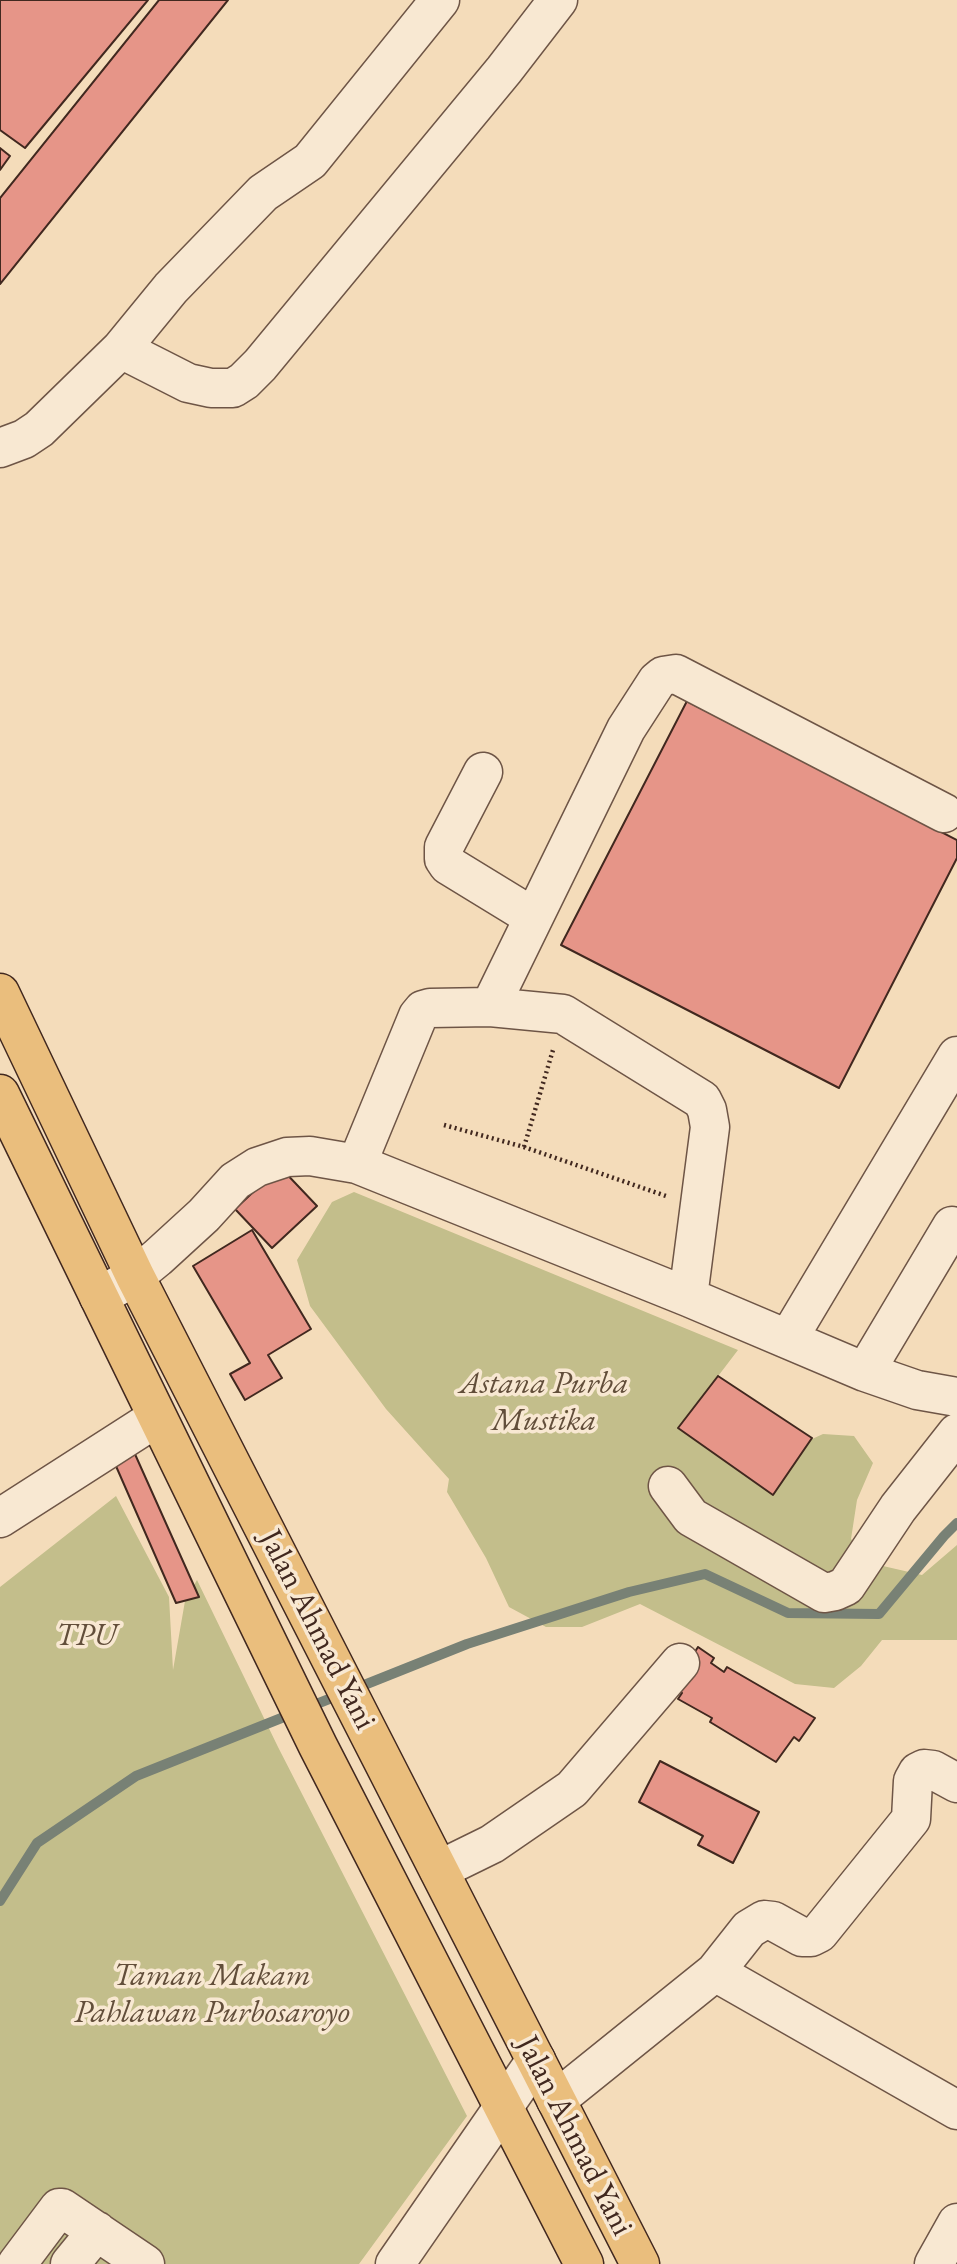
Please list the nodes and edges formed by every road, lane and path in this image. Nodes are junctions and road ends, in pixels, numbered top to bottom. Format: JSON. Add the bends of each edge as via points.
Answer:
{"nodes":[{"id":1,"x":440,"y":0,"type":"edge"},
{"id":2,"x":558,"y":0,"type":"edge"},
{"id":3,"x":121,"y":349,"type":"junction"},
{"id":4,"x":0,"y":448,"type":"edge"},
{"id":5,"x":483,"y":772,"type":"dead end"},
{"id":6,"x":944,"y":813,"type":"dead end"},
{"id":7,"x":533,"y":917,"type":"junction"},
{"id":8,"x":0,"y":993,"type":"edge"},
{"id":9,"x":490,"y":1007,"type":"junction"},
{"id":10,"x":564,"y":1014,"type":"junction"},
{"id":11,"x":957,"y":1056,"type":"edge"},
{"id":12,"x":0,"y":1094,"type":"edge"},
{"id":13,"x":444,"y":1125,"type":"dead end"},
{"id":14,"x":524,"y":1147,"type":"junction"},
{"id":15,"x":356,"y":1164,"type":"junction"},
{"id":16,"x":699,"y":1208,"type":"junction"},
{"id":17,"x":952,"y":1226,"type":"dead end"},
{"id":18,"x":135,"y":1276,"type":"junction"},
{"id":19,"x":99,"y":1297,"type":"junction"},
{"id":20,"x":688,"y":1297,"type":"junction"},
{"id":21,"x":788,"y":1339,"type":"junction"},
{"id":22,"x":865,"y":1372,"type":"junction"},
{"id":23,"x":957,"y":1397,"type":"edge"},
{"id":24,"x":156,"y":1418,"type":"junction"},
{"id":25,"x":957,"y":1433,"type":"edge"},
{"id":26,"x":668,"y":1486,"type":"dead end"},
{"id":27,"x":0,"y":1518,"type":"edge"},
{"id":28,"x":680,"y":1663,"type":"dead end"},
{"id":29,"x":957,"y":1783,"type":"edge"},
{"id":30,"x":439,"y":1870,"type":"junction"},
{"id":31,"x":715,"y":1972,"type":"junction"},
{"id":32,"x":536,"y":2060,"type":"junction"},
{"id":33,"x":556,"y":2100,"type":"junction"},
{"id":34,"x":503,"y":2105,"type":"junction"},
{"id":35,"x":957,"y":2110,"type":"edge"},
{"id":36,"x":957,"y":2223,"type":"edge"},
{"id":37,"x":97,"y":2231,"type":"junction"},
{"id":38,"x":17,"y":2264,"type":"edge"},
{"id":39,"x":70,"y":2264,"type":"edge"},
{"id":40,"x":145,"y":2264,"type":"edge"},
{"id":41,"x":395,"y":2264,"type":"edge"},
{"id":42,"x":584,"y":2264,"type":"edge"},
{"id":43,"x":640,"y":2264,"type":"edge"},
{"id":44,"x":934,"y":2264,"type":"edge"}],
"edges":[{"from":1,"to":3,"type":"street","via":[[310,161],[263,193],[171,288]]},
{"from":2,"to":3,"type":"street","via":[[244,380],[233,388],[188,383]]},
{"from":3,"to":4,"type":"street","via":[[39,429]]},
{"from":5,"to":7,"type":"street","via":[[444,847],[444,859]]},
{"from":6,"to":7,"type":"street","via":[[670,674],[657,681],[626,729]]},
{"from":7,"to":9,"type":"street"},
{"from":8,"to":18,"type":"main road","name":"Jalan Ahmad Yani"},
{"from":9,"to":10,"type":"street"},
{"from":9,"to":15,"type":"street","via":[[423,1010]]},
{"from":10,"to":14,"type":"path"},
{"from":10,"to":16,"type":"street","via":[[702,1100],[710,1127]]},
{"from":11,"to":21,"type":"street"},
{"from":12,"to":19,"type":"main road","name":"Jalan Ahmad Yani"},
{"from":13,"to":14,"type":"path"},
{"from":14,"to":16,"type":"path"},
{"from":15,"to":18,"type":"street","via":[[310,1156],[287,1157],[257,1167],[235,1181]]},
{"from":15,"to":20,"type":"street"},
{"from":16,"to":20,"type":"street"},
{"from":17,"to":22,"type":"street"},
{"from":18,"to":19,"type":"street"},
{"from":18,"to":30,"type":"main road","name":"Jalan Ahmad Yani"},
{"from":19,"to":24,"type":"main road","name":"Jalan Ahmad Yani"},
{"from":20,"to":21,"type":"street"},
{"from":21,"to":22,"type":"street"},
{"from":22,"to":23,"type":"street","via":[[917,1390]]},
{"from":24,"to":27,"type":"street"},
{"from":24,"to":34,"type":"main road","name":"Jalan Ahmad Yani"},
{"from":25,"to":26,"type":"street","via":[[898,1508],[846,1586],[835,1591],[824,1593],[691,1517]]},
{"from":28,"to":30,"type":"street","via":[[572,1789],[492,1844]]},
{"from":29,"to":31,"type":"street","via":[[933,1770],[918,1772],[913,1781],[911,1819],[819,1933],[802,1937],[764,1920],[749,1929]]},
{"from":30,"to":32,"type":"main road","name":"Jalan Ahmad Yani"},
{"from":31,"to":33,"type":"street"},
{"from":31,"to":35,"type":"street"},
{"from":32,"to":33,"type":"main road","name":"Jalan Ahmad Yani"},
{"from":32,"to":34,"type":"street"},
{"from":33,"to":43,"type":"main road","name":"Jalan Ahmad Yani"},
{"from":34,"to":41,"type":"street"},
{"from":34,"to":42,"type":"main road","name":"Jalan Ahmad Yani"},
{"from":36,"to":44,"type":"street"},
{"from":37,"to":38,"type":"street","via":[[59,2208]]},
{"from":37,"to":39,"type":"street"},
{"from":37,"to":40,"type":"street"}]}
